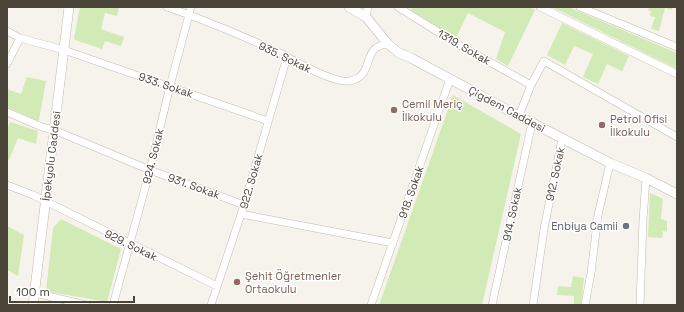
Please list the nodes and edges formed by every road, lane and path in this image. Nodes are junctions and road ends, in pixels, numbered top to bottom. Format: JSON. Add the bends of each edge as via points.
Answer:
{"nodes":[{"id":1,"x":69,"y":7,"type":"edge"},
{"id":2,"x":167,"y":7,"type":"edge"},
{"id":3,"x":191,"y":7,"type":"edge"},
{"id":4,"x":350,"y":7,"type":"edge"},
{"id":5,"x":368,"y":7,"type":"edge"},
{"id":6,"x":398,"y":7,"type":"edge"},
{"id":7,"x":540,"y":7,"type":"edge"},
{"id":8,"x":580,"y":7,"type":"edge"},
{"id":9,"x":188,"y":14,"type":"junction"},
{"id":10,"x":366,"y":17,"type":"junction"},
{"id":11,"x":7,"y":31,"type":"edge"},
{"id":12,"x":20,"y":38,"type":"junction"},
{"id":13,"x":388,"y":44,"type":"junction"},
{"id":14,"x":677,"y":47,"type":"edge"},
{"id":15,"x":64,"y":50,"type":"junction"},
{"id":16,"x":287,"y":57,"type":"junction"},
{"id":17,"x":7,"y":64,"type":"edge"},
{"id":18,"x":677,"y":74,"type":"edge"},
{"id":19,"x":450,"y":79,"type":"junction"},
{"id":20,"x":531,"y":85,"type":"junction"},
{"id":21,"x":170,"y":86,"type":"junction"},
{"id":22,"x":7,"y":112,"type":"edge"},
{"id":23,"x":519,"y":116,"type":"junction"},
{"id":24,"x":268,"y":122,"type":"junction"},
{"id":25,"x":532,"y":123,"type":"junction"},
{"id":26,"x":54,"y":130,"type":"junction"},
{"id":27,"x":562,"y":138,"type":"junction"},
{"id":28,"x":677,"y":138,"type":"edge"},
{"id":29,"x":610,"y":163,"type":"junction"},
{"id":30,"x":150,"y":170,"type":"junction"},
{"id":31,"x":646,"y":178,"type":"junction"},
{"id":32,"x":7,"y":185,"type":"edge"},
{"id":33,"x":677,"y":194,"type":"edge"},
{"id":34,"x":46,"y":203,"type":"junction"},
{"id":35,"x":244,"y":205,"type":"junction"},
{"id":36,"x":241,"y":214,"type":"junction"},
{"id":37,"x":393,"y":243,"type":"junction"},
{"id":38,"x":129,"y":244,"type":"junction"},
{"id":39,"x":217,"y":286,"type":"junction"},
{"id":40,"x":35,"y":293,"type":"junction"},
{"id":41,"x":33,"y":305,"type":"edge"},
{"id":42,"x":86,"y":305,"type":"edge"},
{"id":43,"x":113,"y":305,"type":"edge"},
{"id":44,"x":211,"y":305,"type":"edge"},
{"id":45,"x":371,"y":305,"type":"edge"},
{"id":46,"x":492,"y":305,"type":"edge"},
{"id":47,"x":533,"y":305,"type":"edge"},
{"id":48,"x":585,"y":305,"type":"edge"},
{"id":49,"x":640,"y":305,"type":"edge"}],
"edges":[{"from":1,"to":15,"type":"street","name":"İpekyolu Caddesi"},
{"from":2,"to":9,"type":"street","name":"935. Sokak"},
{"from":3,"to":9,"type":"street","name":"924. Sokak"},
{"from":4,"to":10,"type":"street","name":"Çigdem Caddesi"},
{"from":5,"to":10,"type":"street"},
{"from":6,"to":20,"type":"street","name":"1319. Sokak"},
{"from":7,"to":18,"type":"street"},
{"from":8,"to":14,"type":"street"},
{"from":9,"to":16,"type":"street","name":"935. Sokak"},
{"from":9,"to":21,"type":"street","name":"924. Sokak"},
{"from":10,"to":13,"type":"street","name":"Çigdem Caddesi"},
{"from":11,"to":12,"type":"street","name":"933. Sokak"},
{"from":12,"to":15,"type":"street","name":"933. Sokak"},
{"from":12,"to":17,"type":"street"},
{"from":13,"to":16,"type":"street","name":"935. Sokak","via":[[375,48],[370,53],[367,68],[359,78],[349,82],[314,71]]},
{"from":13,"to":19,"type":"street","name":"Çigdem Caddesi","via":[[398,53]]},
{"from":15,"to":21,"type":"street","name":"933. Sokak"},
{"from":15,"to":26,"type":"street","name":"İpekyolu Caddesi"},
{"from":16,"to":24,"type":"street","name":"922. Sokak"},
{"from":19,"to":23,"type":"street","name":"Çigdem Caddesi"},
{"from":19,"to":37,"type":"street","name":"918. Sokak"},
{"from":20,"to":23,"type":"street"},
{"from":20,"to":28,"type":"street","via":[[544,61]]},
{"from":21,"to":24,"type":"street","name":"933. Sokak"},
{"from":21,"to":30,"type":"street","name":"924. Sokak"},
{"from":22,"to":26,"type":"street","name":"931. Sokak"},
{"from":23,"to":25,"type":"street","name":"Çigdem Caddesi"},
{"from":24,"to":35,"type":"street","name":"922. Sokak"},
{"from":25,"to":27,"type":"street","name":"Çigdem Caddesi"},
{"from":25,"to":46,"type":"street","name":"914. Sokak"},
{"from":26,"to":30,"type":"street","name":"931. Sokak"},
{"from":26,"to":34,"type":"street","name":"İpekyolu Caddesi"},
{"from":27,"to":29,"type":"street","name":"Çigdem Caddesi"},
{"from":27,"to":47,"type":"street","name":"912. Sokak"},
{"from":29,"to":31,"type":"street","name":"Çigdem Caddesi"},
{"from":29,"to":48,"type":"street","via":[[598,215]]},
{"from":30,"to":35,"type":"street","name":"931. Sokak"},
{"from":30,"to":38,"type":"street","name":"924. Sokak"},
{"from":31,"to":33,"type":"street","name":"Çigdem Caddesi"},
{"from":31,"to":49,"type":"street","via":[[642,220]]},
{"from":32,"to":34,"type":"street","name":"929. Sokak"},
{"from":34,"to":38,"type":"street","name":"929. Sokak"},
{"from":34,"to":40,"type":"street","name":"İpekyolu Caddesi"},
{"from":35,"to":36,"type":"street","name":"922. Sokak"},
{"from":36,"to":37,"type":"street"},
{"from":36,"to":39,"type":"street","name":"922. Sokak"},
{"from":37,"to":45,"type":"street","name":"918. Sokak"},
{"from":38,"to":39,"type":"street","name":"929. Sokak"},
{"from":38,"to":43,"type":"street","name":"924. Sokak"},
{"from":39,"to":44,"type":"street","name":"922. Sokak"},
{"from":40,"to":41,"type":"street","name":"İpekyolu Caddesi"},
{"from":40,"to":42,"type":"street"}]}
